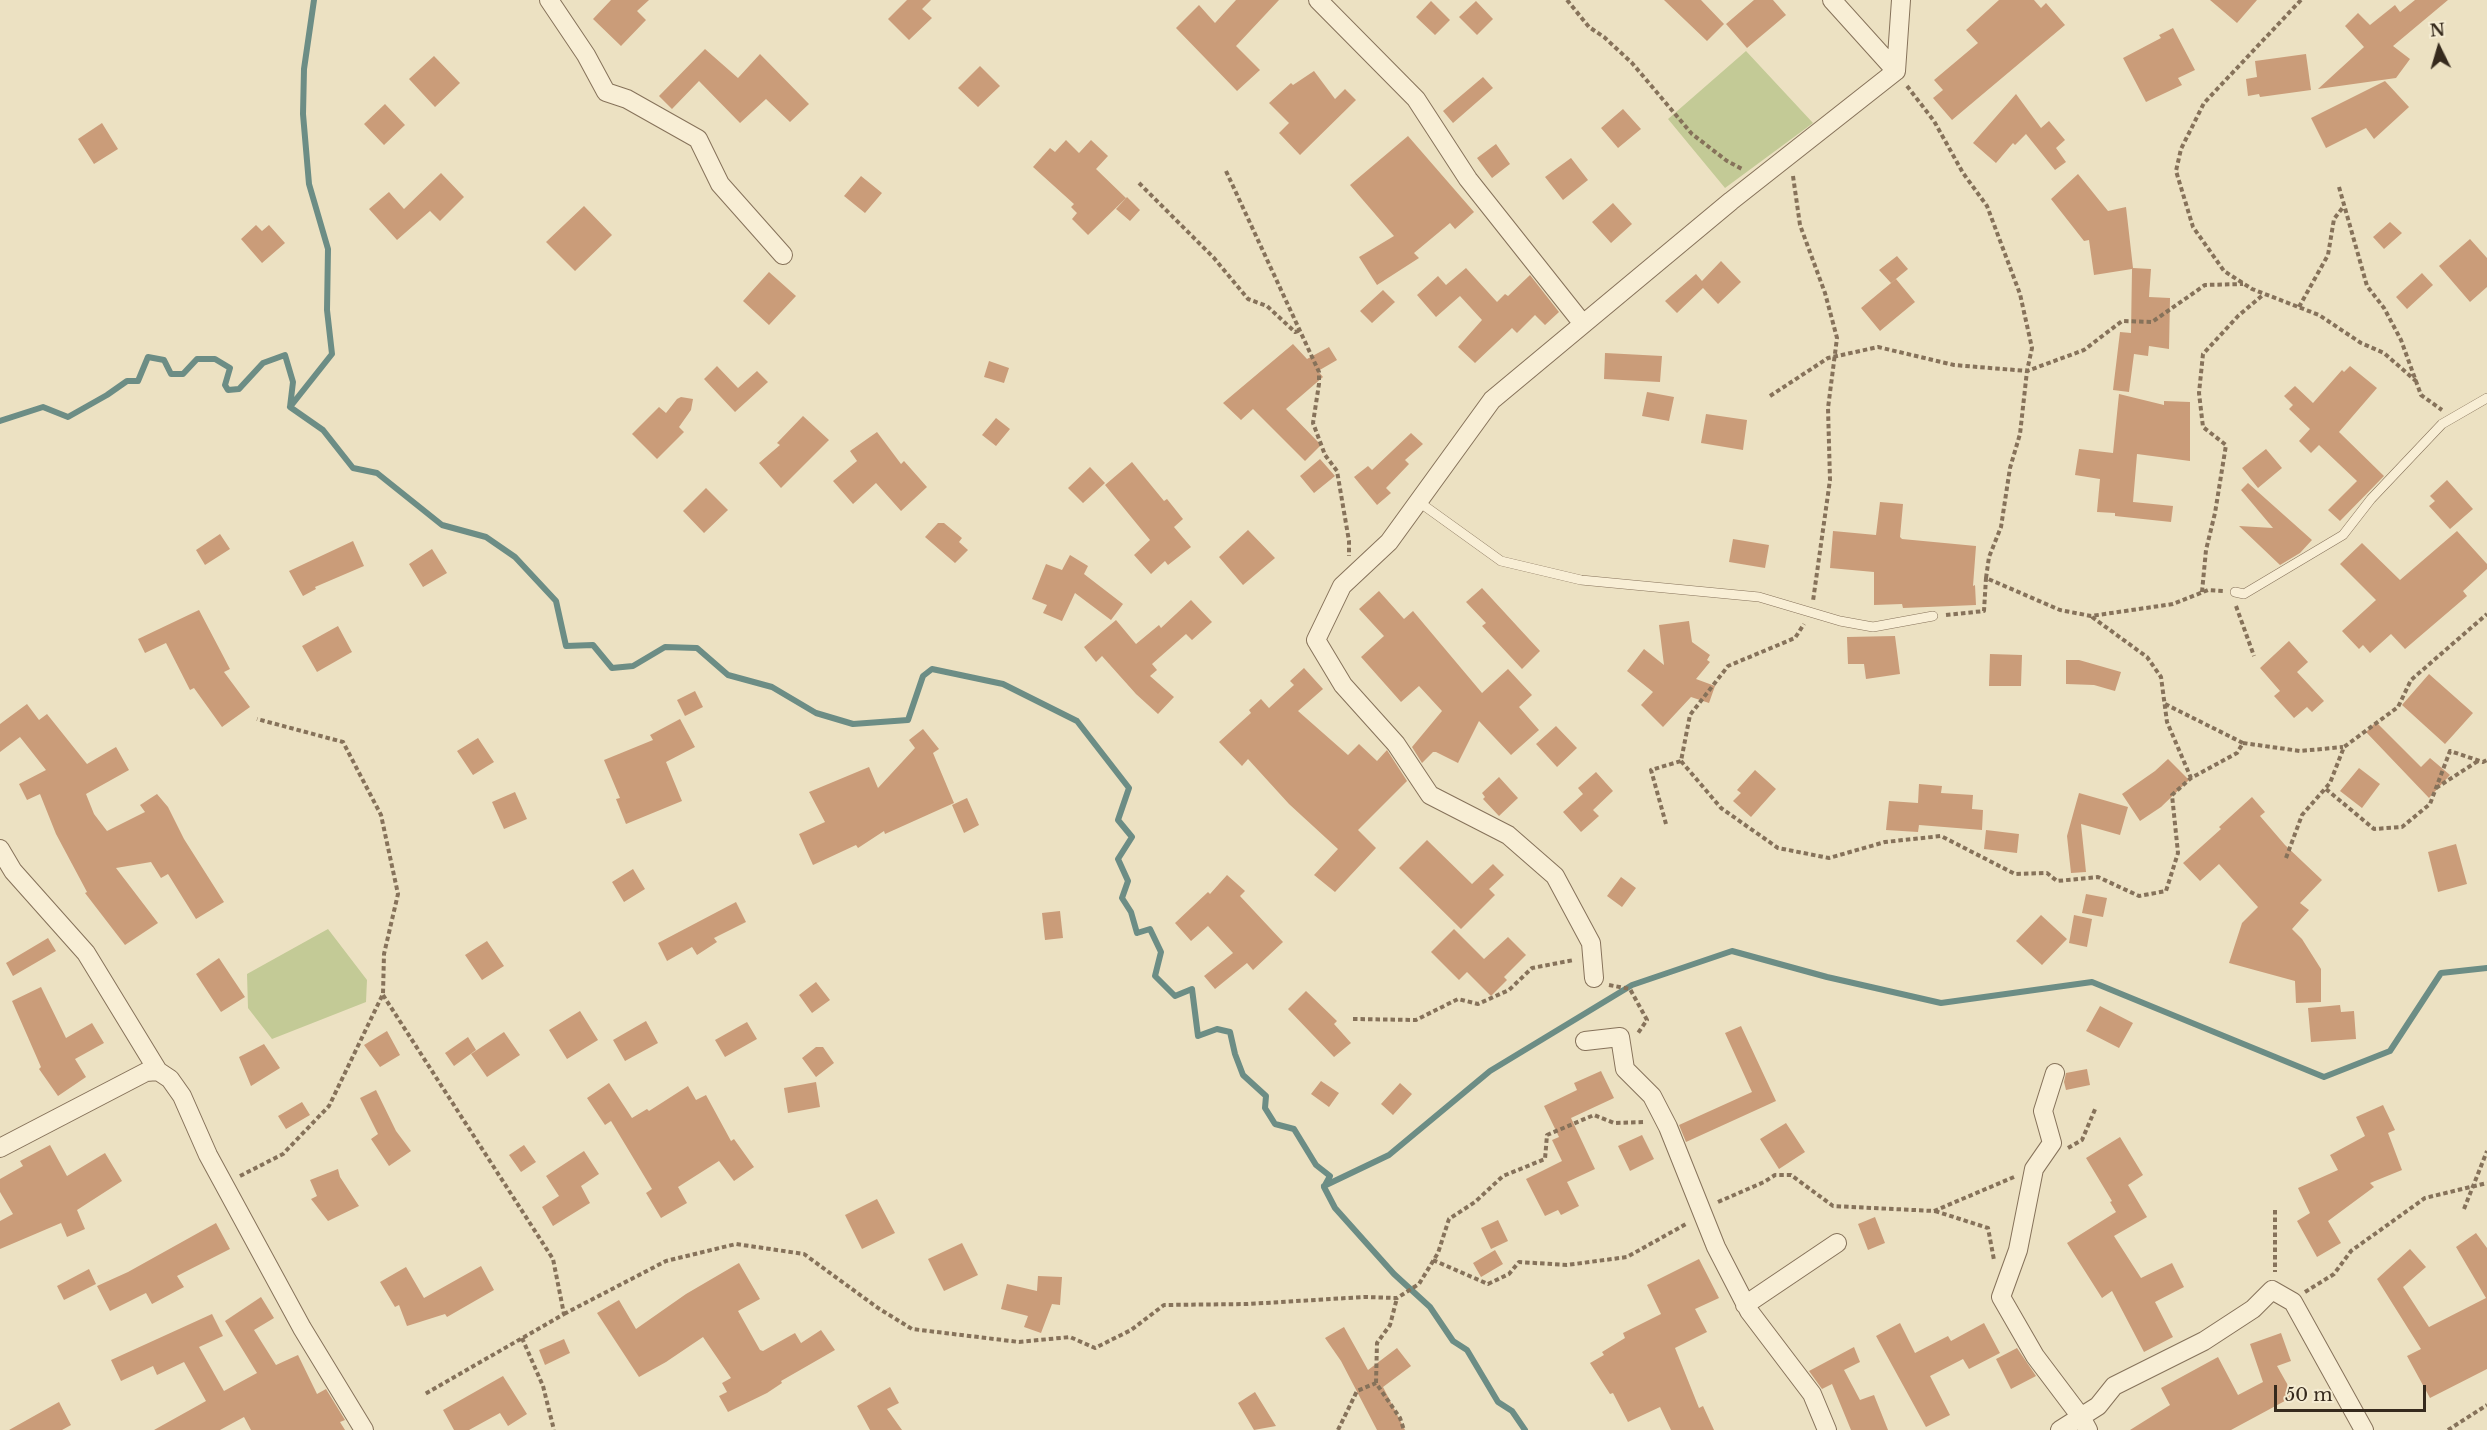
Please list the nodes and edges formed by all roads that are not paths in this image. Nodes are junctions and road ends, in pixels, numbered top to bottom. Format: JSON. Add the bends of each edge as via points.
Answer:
{"nodes":[{"id":1,"x":549,"y":0,"type":"edge"},
{"id":2,"x":1318,"y":0,"type":"edge"},
{"id":3,"x":1832,"y":0,"type":"edge"},
{"id":4,"x":1902,"y":0,"type":"edge"},
{"id":5,"x":1896,"y":71,"type":"junction"},
{"id":6,"x":783,"y":255,"type":"dead end"},
{"id":7,"x":1583,"y":324,"type":"junction"},
{"id":8,"x":2487,"y":398,"type":"edge"},
{"id":9,"x":1419,"y":502,"type":"junction"},
{"id":10,"x":2235,"y":592,"type":"road end"},
{"id":11,"x":1933,"y":616,"type":"road end"},
{"id":12,"x":0,"y":849,"type":"edge"},
{"id":13,"x":1593,"y":978,"type":"road end"},
{"id":14,"x":1585,"y":1041,"type":"dead end"},
{"id":15,"x":158,"y":1071,"type":"junction"},
{"id":16,"x":2055,"y":1073,"type":"dead end"},
{"id":17,"x":0,"y":1148,"type":"edge"},
{"id":18,"x":1837,"y":1242,"type":"dead end"},
{"id":19,"x":1745,"y":1305,"type":"junction"},
{"id":20,"x":2084,"y":1424,"type":"edge"},
{"id":21,"x":360,"y":1429,"type":"edge"},
{"id":22,"x":1827,"y":1430,"type":"edge"},
{"id":23,"x":2060,"y":1430,"type":"edge"},
{"id":24,"x":2364,"y":1430,"type":"edge"}],
"edges":[{"from":1,"to":6,"type":"street","via":[[606,92],[627,99],[698,139],[720,184]]},
{"from":2,"to":7,"type":"street","via":[[1416,99],[1468,179]]},
{"from":3,"to":5,"type":"street"},
{"from":4,"to":5,"type":"street"},
{"from":5,"to":7,"type":"street"},
{"from":7,"to":9,"type":"street","via":[[1492,400]]},
{"from":8,"to":10,"type":"lane","via":[[2442,424],[2371,499],[2343,535],[2244,594]]},
{"from":9,"to":11,"type":"lane","via":[[1501,561],[1581,580],[1759,597],[1873,627]]},
{"from":9,"to":13,"type":"street","via":[[1389,542],[1342,586],[1316,640],[1343,686],[1396,744],[1430,795],[1508,835],[1555,876],[1591,943]]},
{"from":12,"to":15,"type":"street","via":[[13,871],[86,953]]},
{"from":14,"to":19,"type":"street","via":[[1620,1037],[1625,1069],[1652,1096]]},
{"from":15,"to":17,"type":"street","via":[[146,1072]]},
{"from":15,"to":21,"type":"street","via":[[170,1079],[182,1096],[224,1184]]},
{"from":16,"to":20,"type":"street","via":[[2043,1111],[2052,1143],[2034,1169],[2018,1250],[2001,1297],[2035,1356]]},
{"from":18,"to":19,"type":"street"},
{"from":19,"to":22,"type":"street","via":[[1812,1394]]},
{"from":20,"to":23,"type":"street"},
{"from":20,"to":24,"type":"street","via":[[2114,1386],[2204,1341],[2253,1309],[2272,1290],[2293,1302]]}]}
